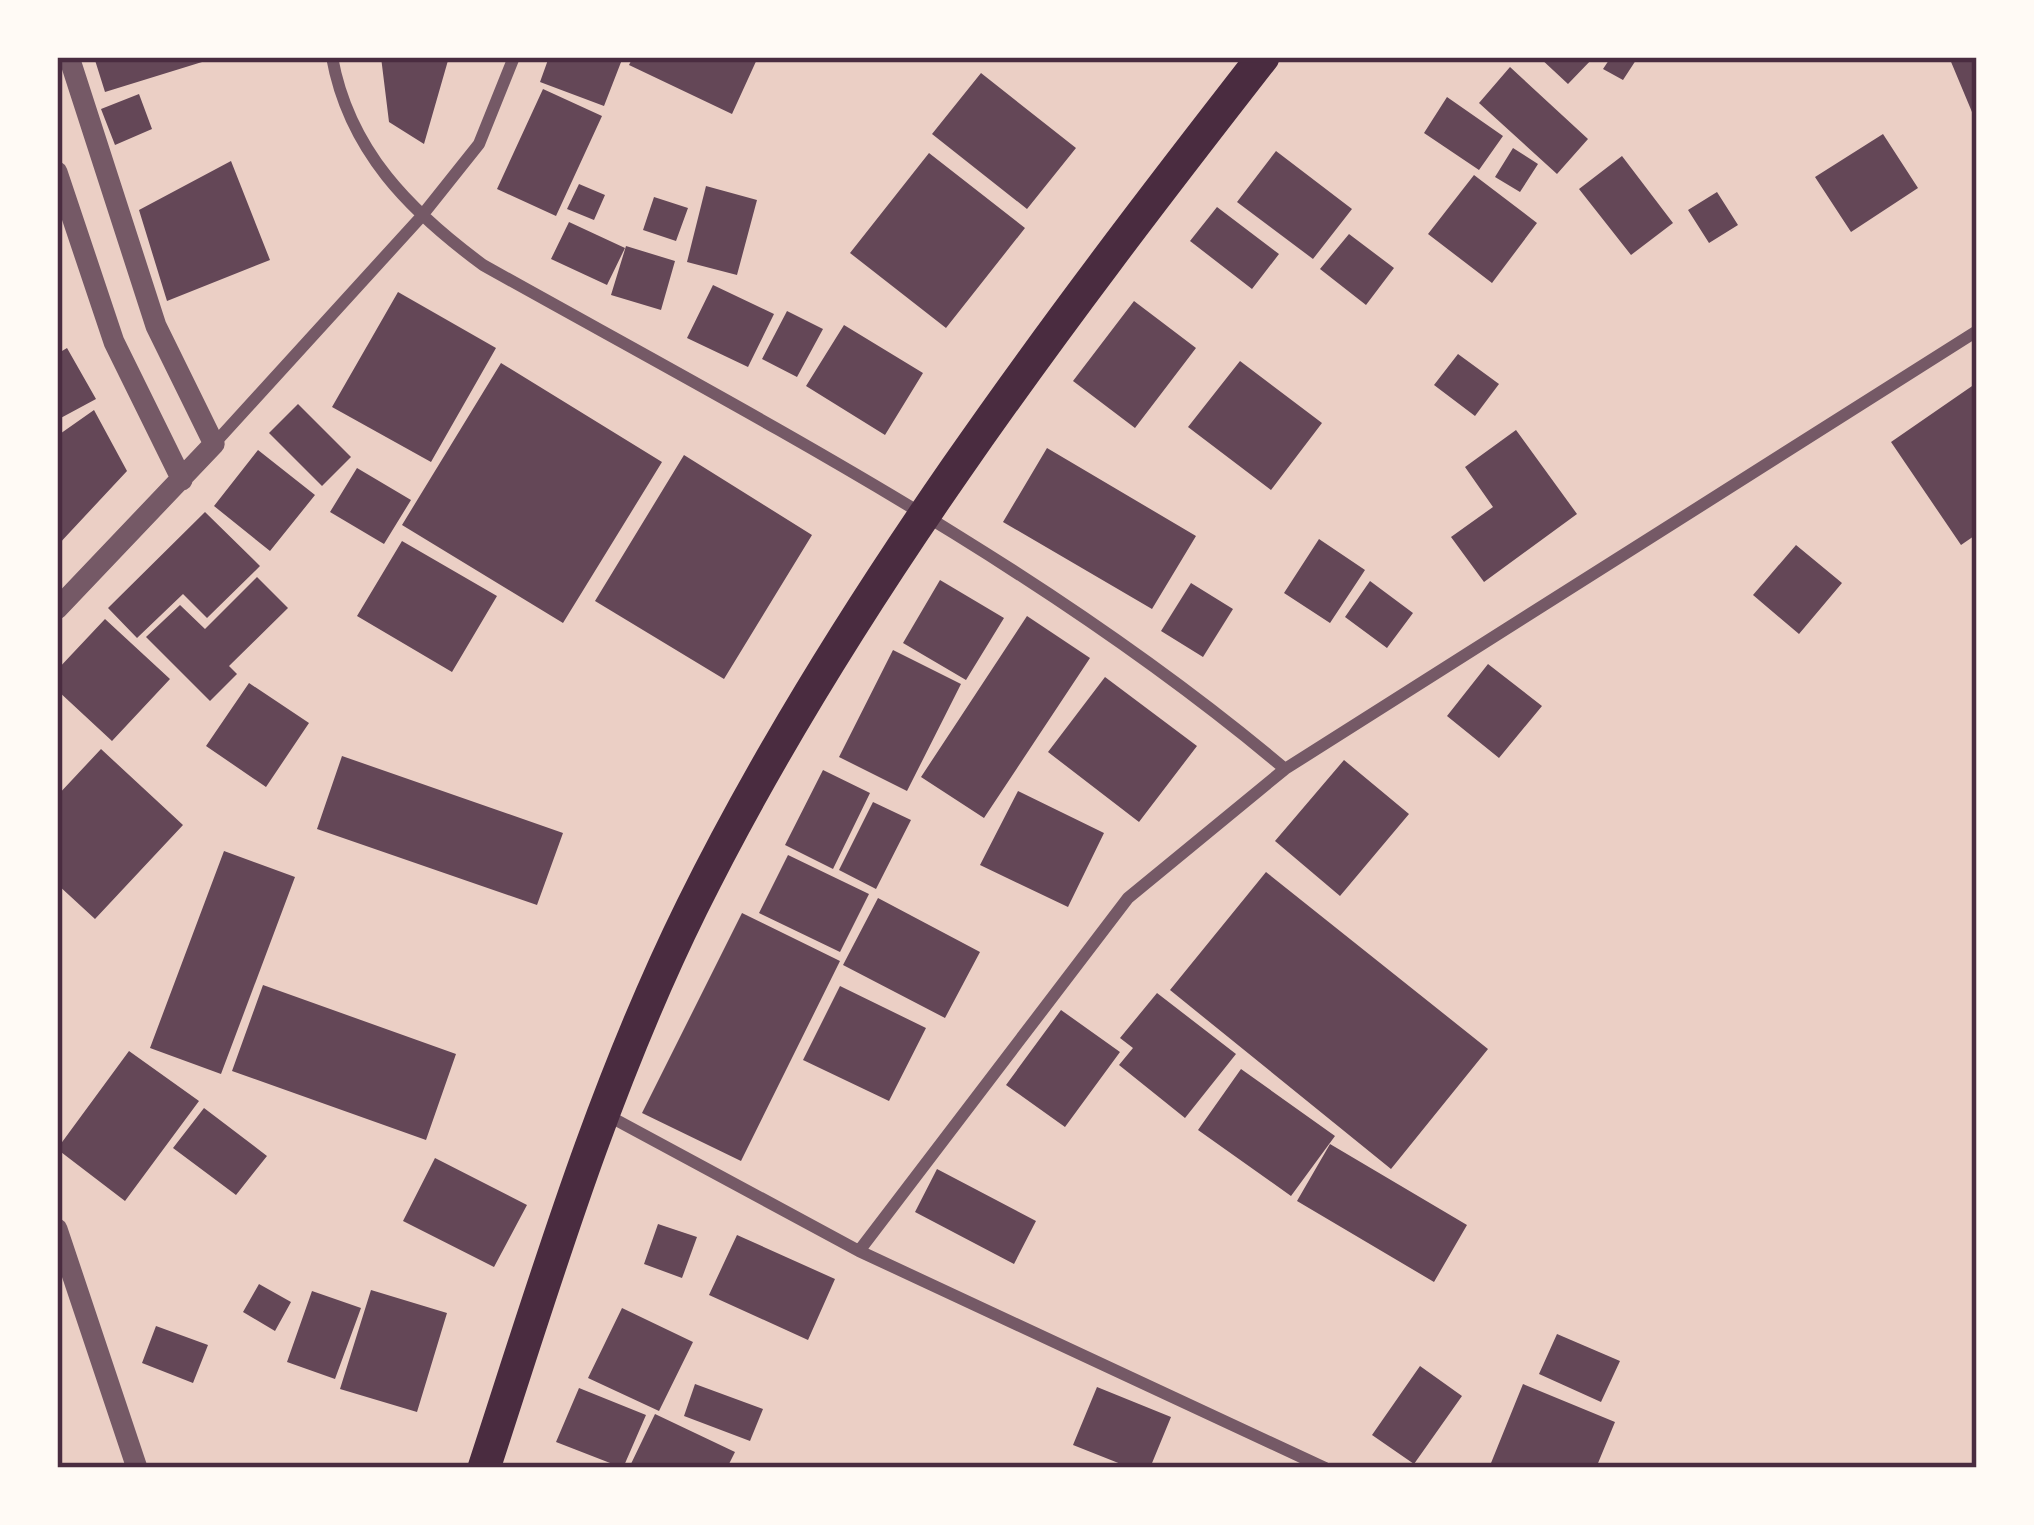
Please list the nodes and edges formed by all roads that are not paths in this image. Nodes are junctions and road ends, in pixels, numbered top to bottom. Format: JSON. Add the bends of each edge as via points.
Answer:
{"nodes":[{"id":1,"x":69,"y":57,"type":"edge"},
{"id":2,"x":332,"y":57,"type":"edge"},
{"id":3,"x":514,"y":57,"type":"edge"},
{"id":4,"x":1263,"y":57,"type":"edge"},
{"id":5,"x":57,"y":172,"type":"edge"},
{"id":6,"x":420,"y":218,"type":"junction"},
{"id":7,"x":1977,"y":331,"type":"edge"},
{"id":8,"x":214,"y":444,"type":"junction"},
{"id":9,"x":182,"y":480,"type":"junction"},
{"id":10,"x":929,"y":515,"type":"junction"},
{"id":11,"x":57,"y":609,"type":"edge"},
{"id":12,"x":1286,"y":769,"type":"junction"},
{"id":13,"x":601,"y":1112,"type":"junction"},
{"id":14,"x":57,"y":1229,"type":"edge"},
{"id":15,"x":859,"y":1251,"type":"junction"},
{"id":16,"x":136,"y":1468,"type":"edge"},
{"id":17,"x":484,"y":1468,"type":"edge"},
{"id":18,"x":1325,"y":1468,"type":"edge"}],
"edges":[{"from":1,"to":8,"type":"street","via":[[156,326]]},
{"from":2,"to":6,"type":"street","via":[[351,122]]},
{"from":3,"to":6,"type":"street","via":[[479,144]]},
{"from":4,"to":10,"type":"highway","via":[[1087,283]]},
{"from":5,"to":9,"type":"street","via":[[113,342]]},
{"from":6,"to":8,"type":"street"},
{"from":6,"to":10,"type":"street","via":[[484,265]]},
{"from":7,"to":12,"type":"street"},
{"from":8,"to":9,"type":"street"},
{"from":9,"to":11,"type":"street"},
{"from":10,"to":12,"type":"street","via":[[1210,706]]},
{"from":10,"to":13,"type":"highway","via":[[789,727],[692,907]]},
{"from":12,"to":15,"type":"street","via":[[1128,898]]},
{"from":13,"to":15,"type":"street"},
{"from":13,"to":17,"type":"highway"},
{"from":14,"to":16,"type":"street"},
{"from":15,"to":18,"type":"street"}]}
